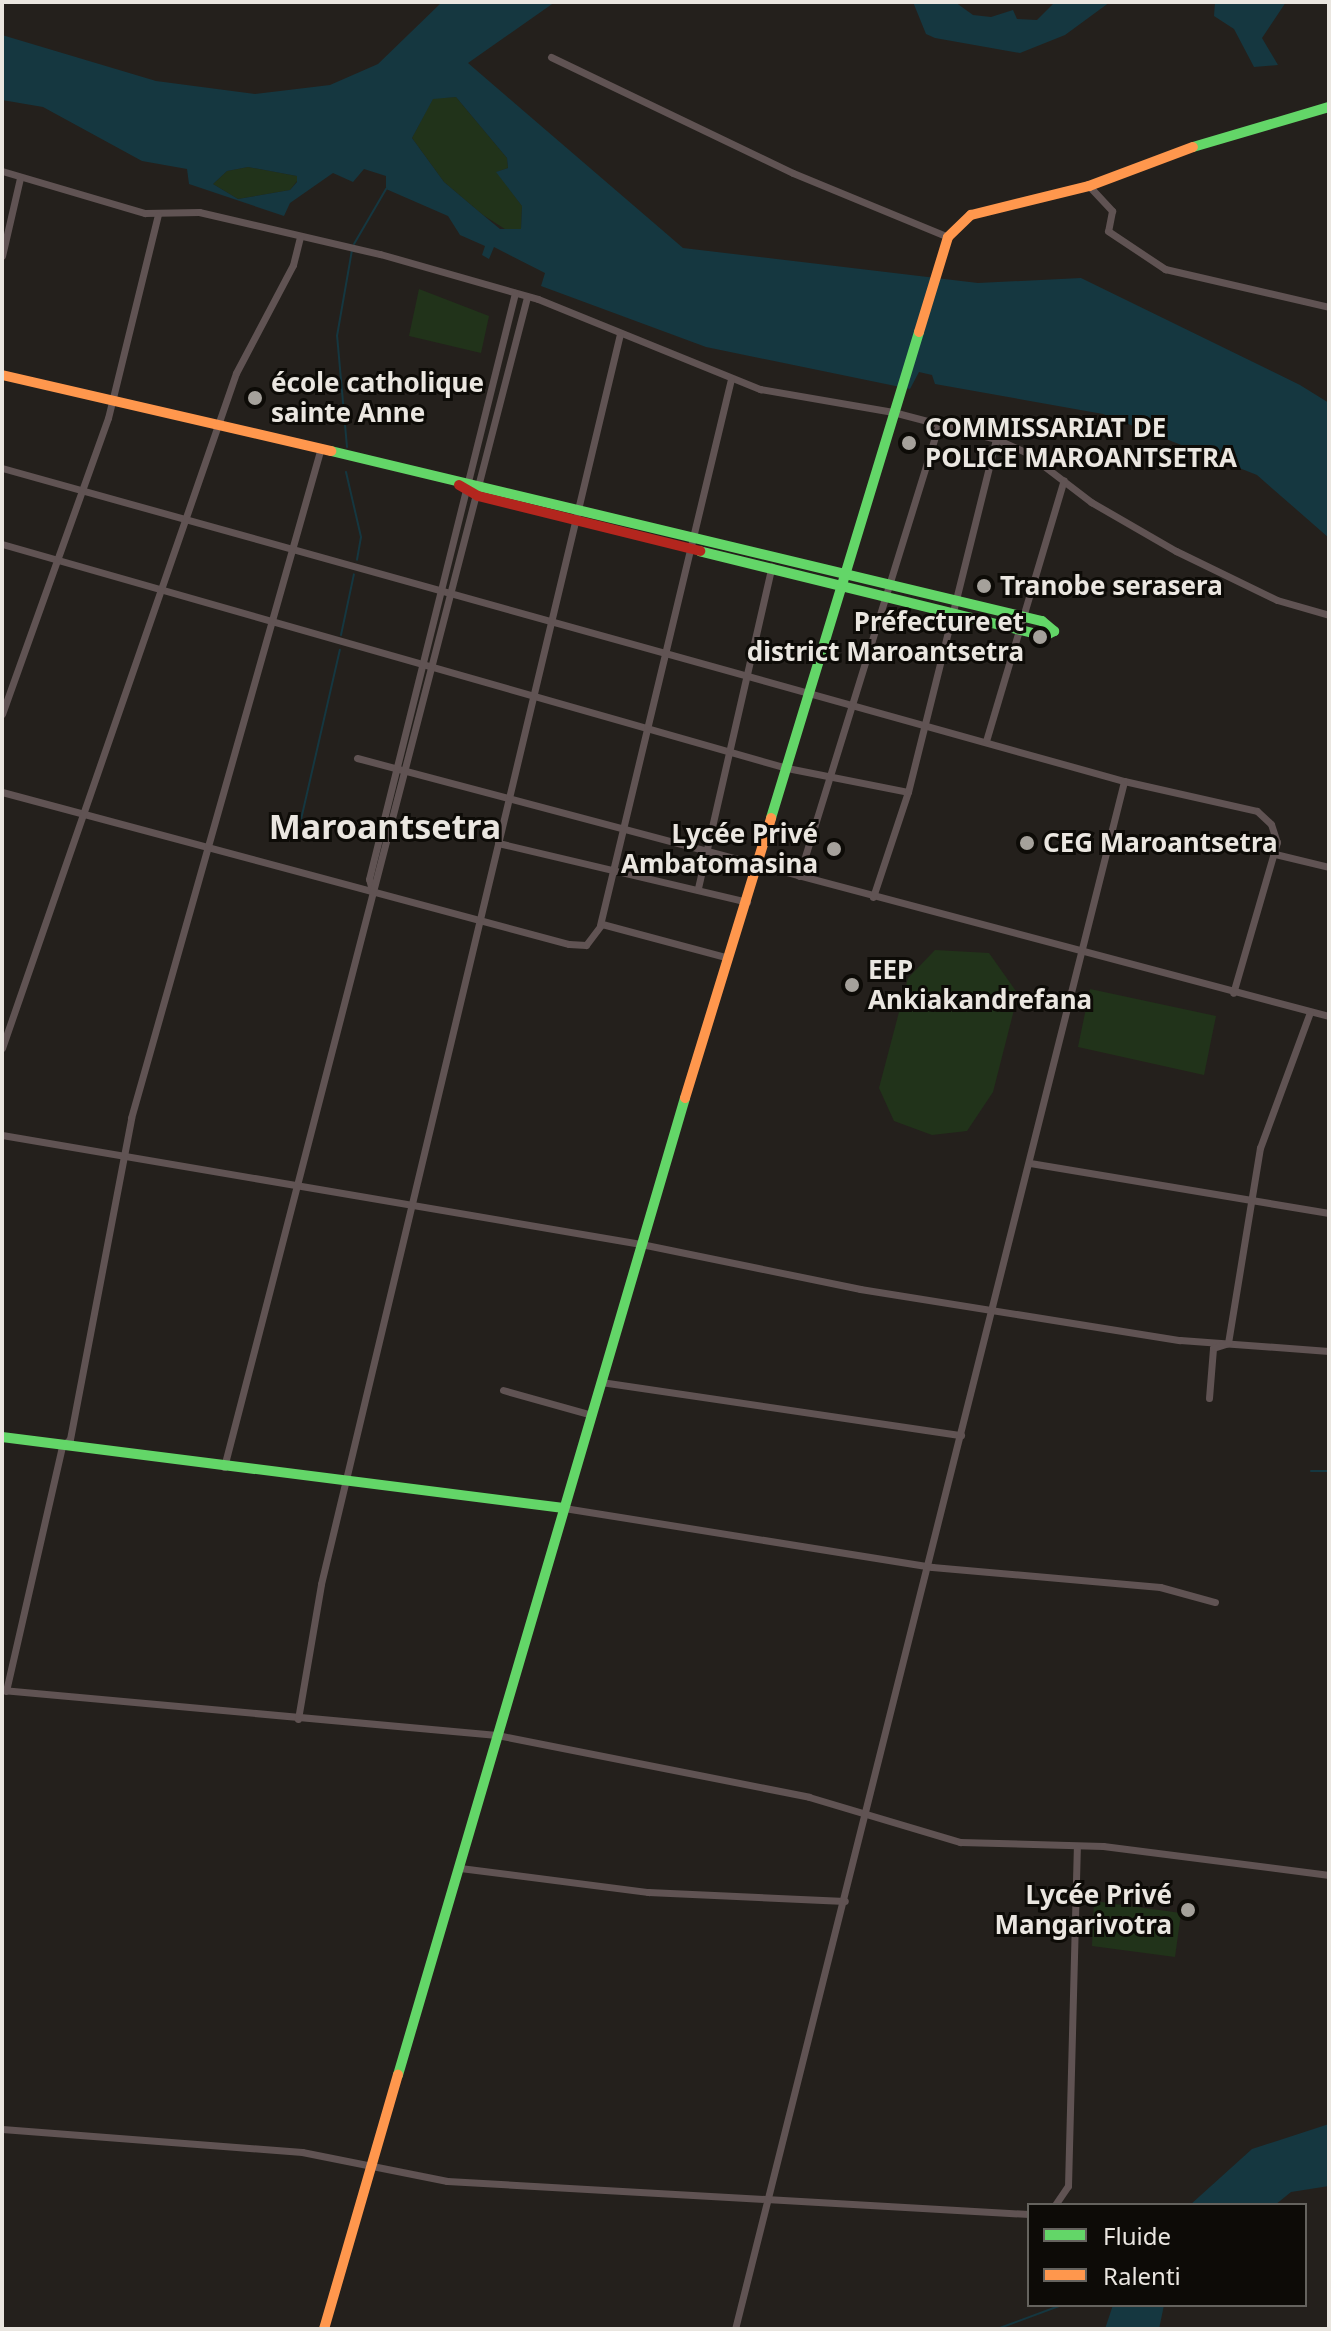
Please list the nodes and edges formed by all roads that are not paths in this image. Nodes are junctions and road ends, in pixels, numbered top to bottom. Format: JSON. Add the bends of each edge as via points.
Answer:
{"nodes":[{"id":1,"x":551,"y":57,"type":"dead end"},
{"id":2,"x":1329,"y":107,"type":"edge"},
{"id":3,"x":2,"y":171,"type":"edge"},
{"id":4,"x":20,"y":178,"type":"junction"},
{"id":5,"x":1089,"y":186,"type":"junction"},
{"id":6,"x":158,"y":215,"type":"junction"},
{"id":7,"x":300,"y":237,"type":"junction"},
{"id":8,"x":948,"y":237,"type":"junction"},
{"id":9,"x":2,"y":256,"type":"edge"},
{"id":10,"x":515,"y":293,"type":"junction"},
{"id":11,"x":527,"y":297,"type":"junction"},
{"id":12,"x":1329,"y":307,"type":"edge"},
{"id":13,"x":620,"y":334,"type":"junction"},
{"id":14,"x":2,"y":375,"type":"edge"},
{"id":15,"x":731,"y":379,"type":"junction"},
{"id":16,"x":112,"y":401,"type":"junction"},
{"id":17,"x":893,"y":412,"type":"junction"},
{"id":18,"x":219,"y":427,"type":"junction"},
{"id":19,"x":938,"y":428,"type":"junction"},
{"id":20,"x":996,"y":439,"type":"junction"},
{"id":21,"x":320,"y":451,"type":"junction"},
{"id":22,"x":2,"y":468,"type":"edge"},
{"id":23,"x":1064,"y":480,"type":"junction"},
{"id":24,"x":81,"y":489,"type":"junction"},
{"id":25,"x":471,"y":489,"type":"junction"},
{"id":26,"x":575,"y":508,"type":"junction"},
{"id":27,"x":185,"y":518,"type":"junction"},
{"id":28,"x":572,"y":520,"type":"junction"},
{"id":29,"x":691,"y":541,"type":"junction"},
{"id":30,"x":2,"y":544,"type":"edge"},
{"id":31,"x":293,"y":550,"type":"junction"},
{"id":32,"x":56,"y":559,"type":"junction"},
{"id":33,"x":772,"y":566,"type":"junction"},
{"id":34,"x":843,"y":578,"type":"junction"},
{"id":35,"x":884,"y":589,"type":"junction"},
{"id":36,"x":159,"y":590,"type":"junction"},
{"id":37,"x":442,"y":593,"type":"junction"},
{"id":38,"x":452,"y":595,"type":"junction"},
{"id":39,"x":953,"y":606,"type":"junction"},
{"id":40,"x":1329,"y":615,"type":"edge"},
{"id":41,"x":272,"y":622,"type":"junction"},
{"id":42,"x":554,"y":623,"type":"junction"},
{"id":43,"x":1021,"y":623,"type":"junction"},
{"id":44,"x":664,"y":650,"type":"junction"},
{"id":45,"x":423,"y":667,"type":"junction"},
{"id":46,"x":433,"y":671,"type":"junction"},
{"id":47,"x":751,"y":675,"type":"junction"},
{"id":48,"x":810,"y":690,"type":"junction"},
{"id":49,"x":535,"y":698,"type":"junction"},
{"id":50,"x":850,"y":700,"type":"junction"},
{"id":51,"x":2,"y":714,"type":"edge"},
{"id":52,"x":926,"y":721,"type":"junction"},
{"id":53,"x":648,"y":727,"type":"junction"},
{"id":54,"x":986,"y":741,"type":"junction"},
{"id":55,"x":731,"y":752,"type":"junction"},
{"id":56,"x":357,"y":758,"type":"dead end"},
{"id":57,"x":398,"y":767,"type":"junction"},
{"id":58,"x":787,"y":768,"type":"junction"},
{"id":59,"x":408,"y":770,"type":"junction"},
{"id":60,"x":830,"y":772,"type":"junction"},
{"id":61,"x":1124,"y":781,"type":"junction"},
{"id":62,"x":2,"y":792,"type":"edge"},
{"id":63,"x":908,"y":792,"type":"junction"},
{"id":64,"x":508,"y":797,"type":"junction"},
{"id":65,"x":81,"y":813,"type":"junction"},
{"id":66,"x":624,"y":828,"type":"junction"},
{"id":67,"x":498,"y":843,"type":"junction"},
{"id":68,"x":208,"y":848,"type":"junction"},
{"id":69,"x":706,"y":848,"type":"junction"},
{"id":70,"x":1275,"y":854,"type":"junction"},
{"id":71,"x":758,"y":862,"type":"junction"},
{"id":72,"x":1329,"y":867,"type":"edge"},
{"id":73,"x":614,"y":868,"type":"junction"},
{"id":74,"x":799,"y":876,"type":"junction"},
{"id":75,"x":698,"y":888,"type":"junction"},
{"id":76,"x":372,"y":890,"type":"junction"},
{"id":77,"x":873,"y":897,"type":"junction"},
{"id":78,"x":747,"y":902,"type":"junction"},
{"id":79,"x":482,"y":918,"type":"junction"},
{"id":80,"x":600,"y":925,"type":"junction"},
{"id":81,"x":1082,"y":953,"type":"junction"},
{"id":82,"x":729,"y":958,"type":"junction"},
{"id":83,"x":1233,"y":993,"type":"junction"},
{"id":84,"x":1310,"y":1012,"type":"junction"},
{"id":85,"x":1329,"y":1016,"type":"edge"},
{"id":86,"x":2,"y":1048,"type":"edge"},
{"id":87,"x":2,"y":1135,"type":"edge"},
{"id":88,"x":123,"y":1156,"type":"junction"},
{"id":89,"x":1030,"y":1163,"type":"junction"},
{"id":90,"x":297,"y":1188,"type":"junction"},
{"id":91,"x":1250,"y":1202,"type":"junction"},
{"id":92,"x":414,"y":1210,"type":"junction"},
{"id":93,"x":1329,"y":1213,"type":"edge"},
{"id":94,"x":641,"y":1244,"type":"junction"},
{"id":95,"x":991,"y":1309,"type":"junction"},
{"id":96,"x":1228,"y":1343,"type":"junction"},
{"id":97,"x":1329,"y":1351,"type":"edge"},
{"id":98,"x":601,"y":1382,"type":"junction"},
{"id":99,"x":503,"y":1390,"type":"dead end"},
{"id":100,"x":1209,"y":1398,"type":"dead end"},
{"id":101,"x":592,"y":1415,"type":"junction"},
{"id":102,"x":961,"y":1435,"type":"junction"},
{"id":103,"x":2,"y":1437,"type":"edge"},
{"id":104,"x":62,"y":1447,"type":"junction"},
{"id":105,"x":224,"y":1468,"type":"junction"},
{"id":106,"x":347,"y":1481,"type":"junction"},
{"id":107,"x":564,"y":1508,"type":"junction"},
{"id":108,"x":932,"y":1567,"type":"junction"},
{"id":109,"x":1215,"y":1602,"type":"dead end"},
{"id":110,"x":4,"y":1690,"type":"edge"},
{"id":111,"x":298,"y":1719,"type":"junction"},
{"id":112,"x":497,"y":1735,"type":"junction"},
{"id":113,"x":867,"y":1815,"type":"junction"},
{"id":114,"x":1077,"y":1847,"type":"junction"},
{"id":115,"x":460,"y":1868,"type":"junction"},
{"id":116,"x":1329,"y":1875,"type":"edge"},
{"id":117,"x":845,"y":1901,"type":"junction"},
{"id":118,"x":2,"y":2129,"type":"edge"},
{"id":119,"x":373,"y":2167,"type":"junction"},
{"id":120,"x":772,"y":2195,"type":"junction"},
{"id":121,"x":1056,"y":2203,"type":"edge"},
{"id":122,"x":1027,"y":2214,"type":"edge"},
{"id":123,"x":324,"y":2329,"type":"edge"},
{"id":124,"x":735,"y":2329,"type":"edge"}],
"edges":[{"from":1,"to":8,"type":"street","via":[[793,173]]},
{"from":2,"to":5,"type":"main road","via":[[1147,161]]},
{"from":3,"to":4,"type":"street"},
{"from":4,"to":6,"type":"street"},
{"from":4,"to":9,"type":"street"},
{"from":5,"to":8,"type":"main road","via":[[971,215]]},
{"from":5,"to":12,"type":"street","via":[[1112,211],[1108,231],[1165,269]]},
{"from":6,"to":7,"type":"street","via":[[199,212]]},
{"from":6,"to":16,"type":"street"},
{"from":7,"to":10,"type":"street"},
{"from":7,"to":18,"type":"street","via":[[293,265],[243,356]]},
{"from":8,"to":17,"type":"main road"},
{"from":10,"to":11,"type":"street"},
{"from":10,"to":25,"type":"street"},
{"from":11,"to":13,"type":"street"},
{"from":11,"to":25,"type":"street"},
{"from":13,"to":15,"type":"street"},
{"from":13,"to":26,"type":"street"},
{"from":14,"to":16,"type":"main road"},
{"from":15,"to":17,"type":"street","via":[[800,400]]},
{"from":15,"to":29,"type":"street"},
{"from":16,"to":18,"type":"main road"},
{"from":16,"to":24,"type":"street"},
{"from":17,"to":19,"type":"street"},
{"from":17,"to":34,"type":"main road"},
{"from":18,"to":21,"type":"main road"},
{"from":18,"to":27,"type":"street"},
{"from":19,"to":20,"type":"street"},
{"from":19,"to":35,"type":"street"},
{"from":20,"to":23,"type":"street"},
{"from":20,"to":39,"type":"street"},
{"from":21,"to":25,"type":"main road"},
{"from":21,"to":31,"type":"street"},
{"from":22,"to":24,"type":"street"},
{"from":23,"to":40,"type":"street","via":[[1226,577]]},
{"from":23,"to":43,"type":"street"},
{"from":24,"to":27,"type":"street"},
{"from":24,"to":32,"type":"street"},
{"from":25,"to":26,"type":"main road"},
{"from":25,"to":28,"type":"main road"},
{"from":25,"to":37,"type":"street"},
{"from":25,"to":38,"type":"street"},
{"from":26,"to":28,"type":"street"},
{"from":26,"to":29,"type":"main road"},
{"from":27,"to":31,"type":"street"},
{"from":27,"to":36,"type":"street"},
{"from":28,"to":29,"type":"main road"},
{"from":28,"to":42,"type":"street"},
{"from":29,"to":33,"type":"main road"},
{"from":29,"to":34,"type":"main road"},
{"from":29,"to":44,"type":"street"},
{"from":30,"to":32,"type":"street"},
{"from":31,"to":37,"type":"street"},
{"from":31,"to":41,"type":"street"},
{"from":32,"to":36,"type":"street"},
{"from":32,"to":51,"type":"street"},
{"from":33,"to":34,"type":"main road"},
{"from":33,"to":47,"type":"street"},
{"from":34,"to":35,"type":"main road"},
{"from":34,"to":48,"type":"main road"},
{"from":35,"to":39,"type":"main road"},
{"from":35,"to":50,"type":"street"},
{"from":36,"to":41,"type":"street"},
{"from":36,"to":65,"type":"street"},
{"from":37,"to":38,"type":"street"},
{"from":37,"to":45,"type":"street"},
{"from":38,"to":42,"type":"street"},
{"from":38,"to":46,"type":"street"},
{"from":39,"to":43,"type":"main road"},
{"from":39,"to":52,"type":"street"},
{"from":41,"to":45,"type":"street"},
{"from":41,"to":68,"type":"street"},
{"from":42,"to":44,"type":"street"},
{"from":42,"to":49,"type":"street"},
{"from":43,"to":54,"type":"street"},
{"from":44,"to":47,"type":"street"},
{"from":44,"to":53,"type":"street"},
{"from":45,"to":46,"type":"street"},
{"from":45,"to":57,"type":"street"},
{"from":46,"to":49,"type":"street"},
{"from":46,"to":59,"type":"street"},
{"from":47,"to":48,"type":"street"},
{"from":47,"to":55,"type":"street"},
{"from":48,"to":50,"type":"street"},
{"from":48,"to":58,"type":"main road"},
{"from":49,"to":53,"type":"street"},
{"from":49,"to":64,"type":"street"},
{"from":50,"to":52,"type":"street"},
{"from":50,"to":60,"type":"street"},
{"from":52,"to":54,"type":"street"},
{"from":52,"to":63,"type":"street"},
{"from":53,"to":55,"type":"street"},
{"from":53,"to":66,"type":"street"},
{"from":54,"to":61,"type":"street"},
{"from":55,"to":58,"type":"street"},
{"from":55,"to":69,"type":"street"},
{"from":56,"to":57,"type":"street"},
{"from":57,"to":59,"type":"street"},
{"from":57,"to":76,"type":"street","via":[[369,879]]},
{"from":58,"to":60,"type":"street"},
{"from":58,"to":71,"type":"main road"},
{"from":59,"to":64,"type":"street"},
{"from":59,"to":76,"type":"street"},
{"from":60,"to":63,"type":"street"},
{"from":60,"to":74,"type":"street"},
{"from":61,"to":70,"type":"street","via":[[1257,811],[1275,832]]},
{"from":61,"to":81,"type":"street"},
{"from":62,"to":65,"type":"street"},
{"from":63,"to":77,"type":"street"},
{"from":64,"to":66,"type":"street"},
{"from":64,"to":67,"type":"street"},
{"from":65,"to":68,"type":"street"},
{"from":65,"to":86,"type":"street"},
{"from":66,"to":69,"type":"street"},
{"from":66,"to":73,"type":"street"},
{"from":67,"to":73,"type":"street"},
{"from":67,"to":79,"type":"street"},
{"from":68,"to":76,"type":"street"},
{"from":68,"to":88,"type":"street"},
{"from":69,"to":71,"type":"street"},
{"from":69,"to":75,"type":"street"},
{"from":70,"to":72,"type":"street"},
{"from":70,"to":83,"type":"street"},
{"from":71,"to":74,"type":"street"},
{"from":71,"to":78,"type":"main road"},
{"from":73,"to":75,"type":"street"},
{"from":73,"to":80,"type":"street"},
{"from":74,"to":77,"type":"street"},
{"from":75,"to":78,"type":"street"},
{"from":76,"to":79,"type":"street"},
{"from":76,"to":90,"type":"street"},
{"from":77,"to":81,"type":"street"},
{"from":78,"to":82,"type":"main road"},
{"from":79,"to":80,"type":"street","via":[[579,946],[592,941]]},
{"from":79,"to":92,"type":"street"},
{"from":80,"to":82,"type":"street"},
{"from":81,"to":83,"type":"street"},
{"from":81,"to":89,"type":"street"},
{"from":82,"to":94,"type":"main road"},
{"from":83,"to":84,"type":"street"},
{"from":84,"to":85,"type":"street"},
{"from":84,"to":91,"type":"street","via":[[1260,1148]]},
{"from":87,"to":88,"type":"street"},
{"from":88,"to":90,"type":"street"},
{"from":88,"to":104,"type":"street","via":[[70,1439]]},
{"from":89,"to":91,"type":"street"},
{"from":89,"to":95,"type":"street"},
{"from":90,"to":92,"type":"street"},
{"from":90,"to":105,"type":"street"},
{"from":91,"to":93,"type":"street"},
{"from":91,"to":96,"type":"street"},
{"from":92,"to":94,"type":"street"},
{"from":92,"to":106,"type":"street"},
{"from":94,"to":95,"type":"street","via":[[762,1271]]},
{"from":94,"to":98,"type":"main road"},
{"from":95,"to":96,"type":"street"},
{"from":95,"to":102,"type":"street"},
{"from":96,"to":97,"type":"street"},
{"from":96,"to":100,"type":"street","via":[[1213,1348]]},
{"from":98,"to":101,"type":"main road"},
{"from":98,"to":102,"type":"street"},
{"from":99,"to":101,"type":"street"},
{"from":101,"to":107,"type":"main road"},
{"from":102,"to":108,"type":"street"},
{"from":103,"to":104,"type":"main road"},
{"from":104,"to":105,"type":"main road"},
{"from":104,"to":110,"type":"street"},
{"from":105,"to":106,"type":"main road"},
{"from":106,"to":107,"type":"main road"},
{"from":106,"to":111,"type":"street","via":[[316,1608]]},
{"from":107,"to":108,"type":"street"},
{"from":107,"to":112,"type":"main road"},
{"from":108,"to":109,"type":"street","via":[[1160,1587]]},
{"from":108,"to":113,"type":"street"},
{"from":110,"to":111,"type":"street"},
{"from":111,"to":112,"type":"street"},
{"from":112,"to":113,"type":"street","via":[[787,1792]]},
{"from":112,"to":115,"type":"main road"},
{"from":113,"to":114,"type":"street","via":[[960,1842]]},
{"from":113,"to":117,"type":"street"},
{"from":114,"to":116,"type":"street"},
{"from":114,"to":121,"type":"street","via":[[1068,2186]]},
{"from":115,"to":117,"type":"street","via":[[645,1891]]},
{"from":115,"to":119,"type":"main road"},
{"from":117,"to":120,"type":"street"},
{"from":118,"to":119,"type":"street","via":[[299,2152]]},
{"from":119,"to":120,"type":"street","via":[[447,2181],[624,2194]]},
{"from":119,"to":123,"type":"main road"},
{"from":120,"to":122,"type":"street"},
{"from":120,"to":124,"type":"street"}]}
